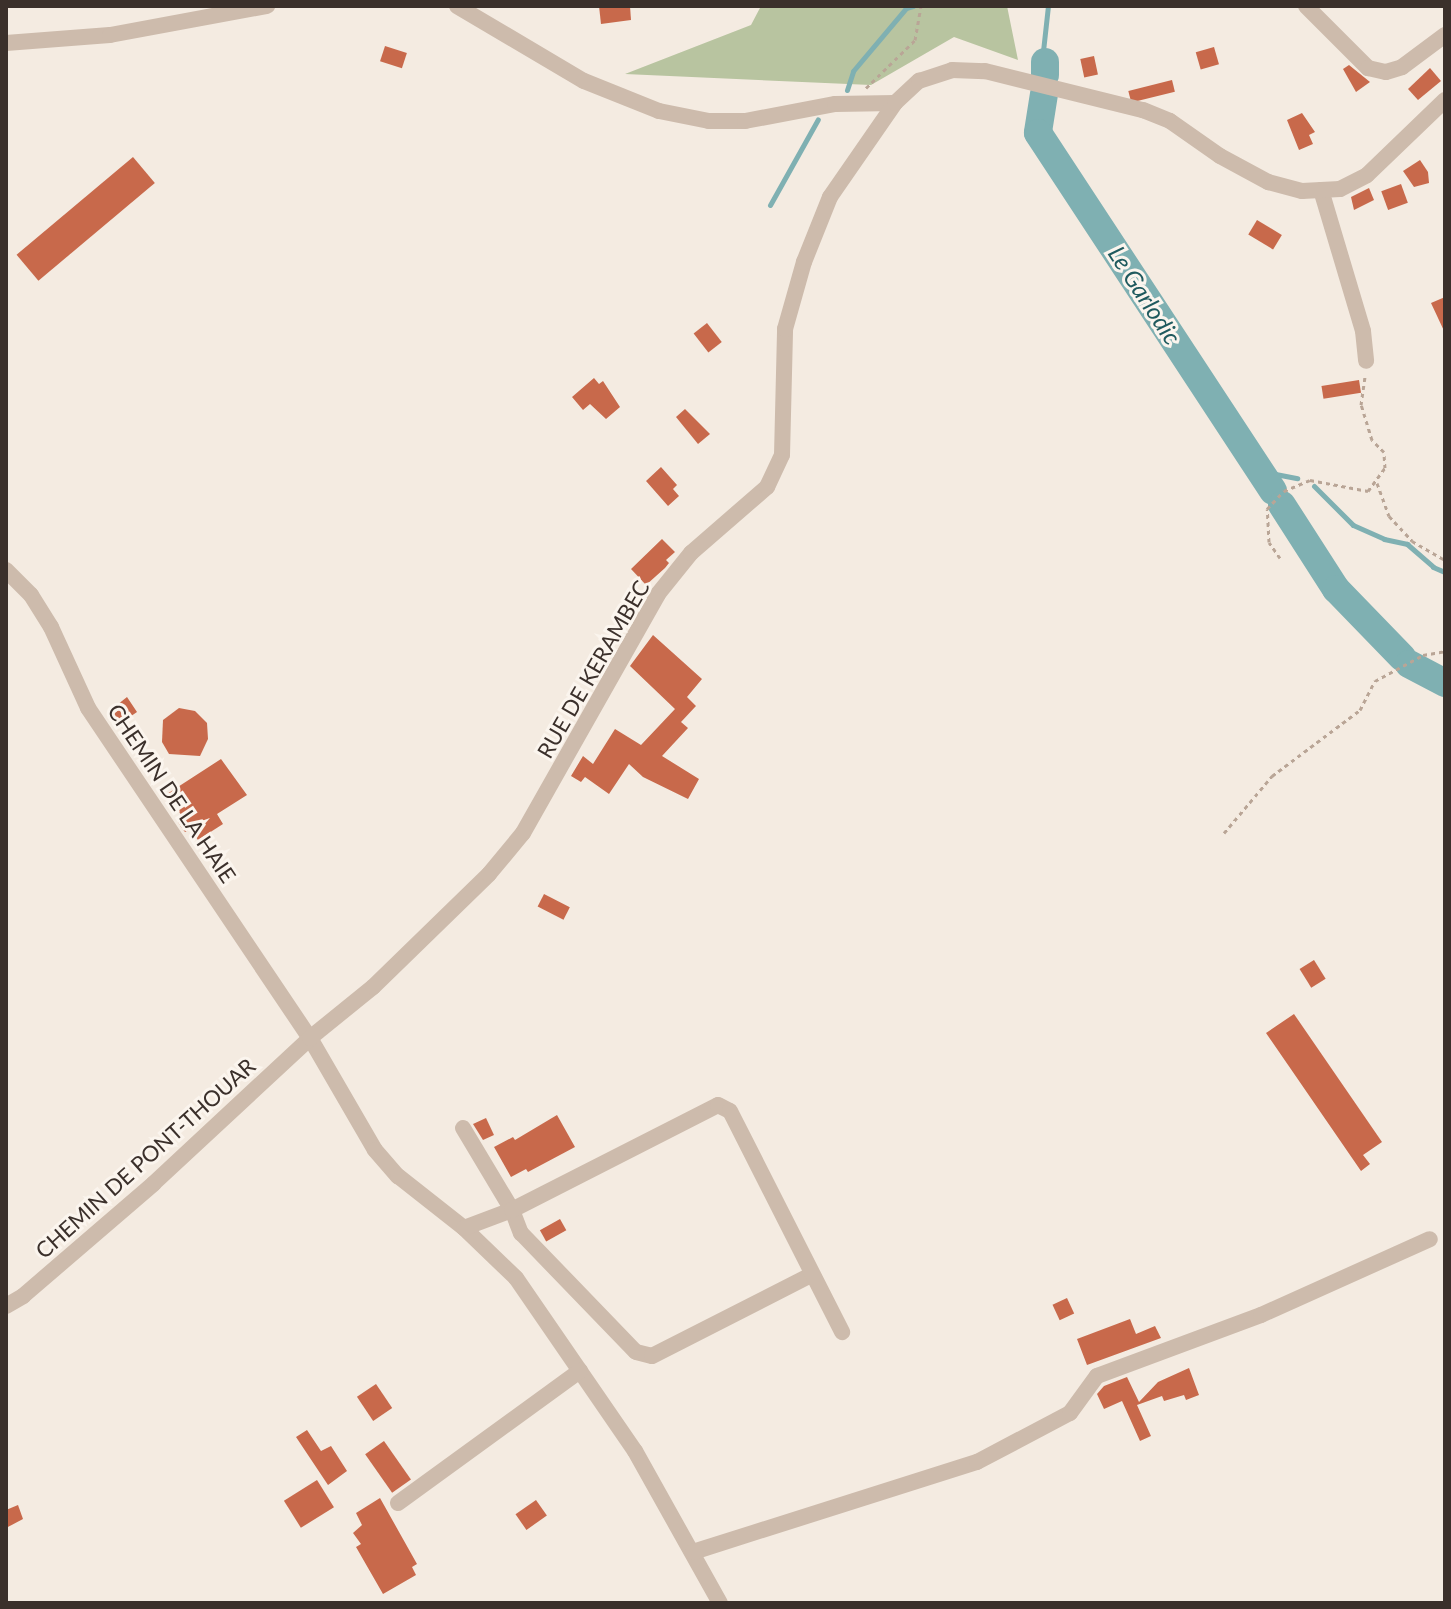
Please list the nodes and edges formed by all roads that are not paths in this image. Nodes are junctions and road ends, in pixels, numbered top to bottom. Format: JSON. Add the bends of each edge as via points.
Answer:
{"nodes":[{"id":1,"x":267,"y":6,"type":"edge"},
{"id":2,"x":457,"y":6,"type":"edge"},
{"id":3,"x":1306,"y":6,"type":"edge"},
{"id":4,"x":1445,"y":35,"type":"edge"},
{"id":5,"x":6,"y":43,"type":"edge"},
{"id":6,"x":1445,"y":100,"type":"edge"},
{"id":7,"x":895,"y":103,"type":"junction"},
{"id":8,"x":1321,"y":190,"type":"junction"},
{"id":9,"x":1366,"y":361,"type":"road end"},
{"id":10,"x":6,"y":570,"type":"edge"},
{"id":11,"x":310,"y":1038,"type":"junction"},
{"id":12,"x":463,"y":1128,"type":"dead end"},
{"id":13,"x":505,"y":1211,"type":"junction"},
{"id":14,"x":464,"y":1228,"type":"junction"},
{"id":15,"x":1430,"y":1239,"type":"dead end"},
{"id":16,"x":811,"y":1275,"type":"junction"},
{"id":17,"x":6,"y":1306,"type":"edge"},
{"id":18,"x":842,"y":1332,"type":"dead end"},
{"id":19,"x":580,"y":1371,"type":"junction"},
{"id":20,"x":398,"y":1503,"type":"dead end"},
{"id":21,"x":693,"y":1552,"type":"junction"},
{"id":22,"x":720,"y":1603,"type":"edge"}],
"edges":[{"from":1,"to":5,"type":"street","via":[[110,35]]},
{"from":2,"to":7,"type":"street","via":[[584,81],[659,111],[709,121],[745,121],[835,104]]},
{"from":3,"to":4,"type":"street","via":[[1368,68],[1386,72],[1402,67]]},
{"from":6,"to":8,"type":"street","via":[[1367,175],[1340,189]]},
{"from":7,"to":8,"type":"street","name":"RUE DE KERAMBEC","via":[[919,81],[952,70],[985,71],[1143,110],[1268,182]]},
{"from":7,"to":11,"type":"street","name":"RUE DE KERAMBEC","via":[[830,197],[804,262],[785,329],[782,455],[767,487],[691,553],[658,594],[548,794],[506,854],[373,987]]},
{"from":8,"to":9,"type":"street","via":[[1363,331]]},
{"from":10,"to":11,"type":"street","name":"CHEMIN DE LA HAIE","via":[[31,595],[88,708]]},
{"from":11,"to":14,"type":"street","name":"CHEMIN DE LA HAIE","via":[[375,1150],[398,1176]]},
{"from":11,"to":17,"type":"street","name":"CHEMIN DE PONT-THOUAR","via":[[153,1184]]},
{"from":12,"to":13,"type":"street"},
{"from":13,"to":14,"type":"street"},
{"from":13,"to":16,"type":"street","via":[[636,1352],[652,1356]]},
{"from":13,"to":16,"type":"street","via":[[718,1105],[730,1111]]},
{"from":14,"to":19,"type":"street","name":"CHEMIN DE LA HAIE","via":[[516,1278]]},
{"from":15,"to":21,"type":"street","via":[[1261,1315],[1097,1376],[1070,1413],[977,1462]]},
{"from":16,"to":18,"type":"street"},
{"from":19,"to":20,"type":"street"},
{"from":19,"to":21,"type":"street","name":"CHEMIN DE LA HAIE","via":[[635,1451]]},
{"from":21,"to":22,"type":"street","name":"CHEMIN DE LA HAIE"}]}
